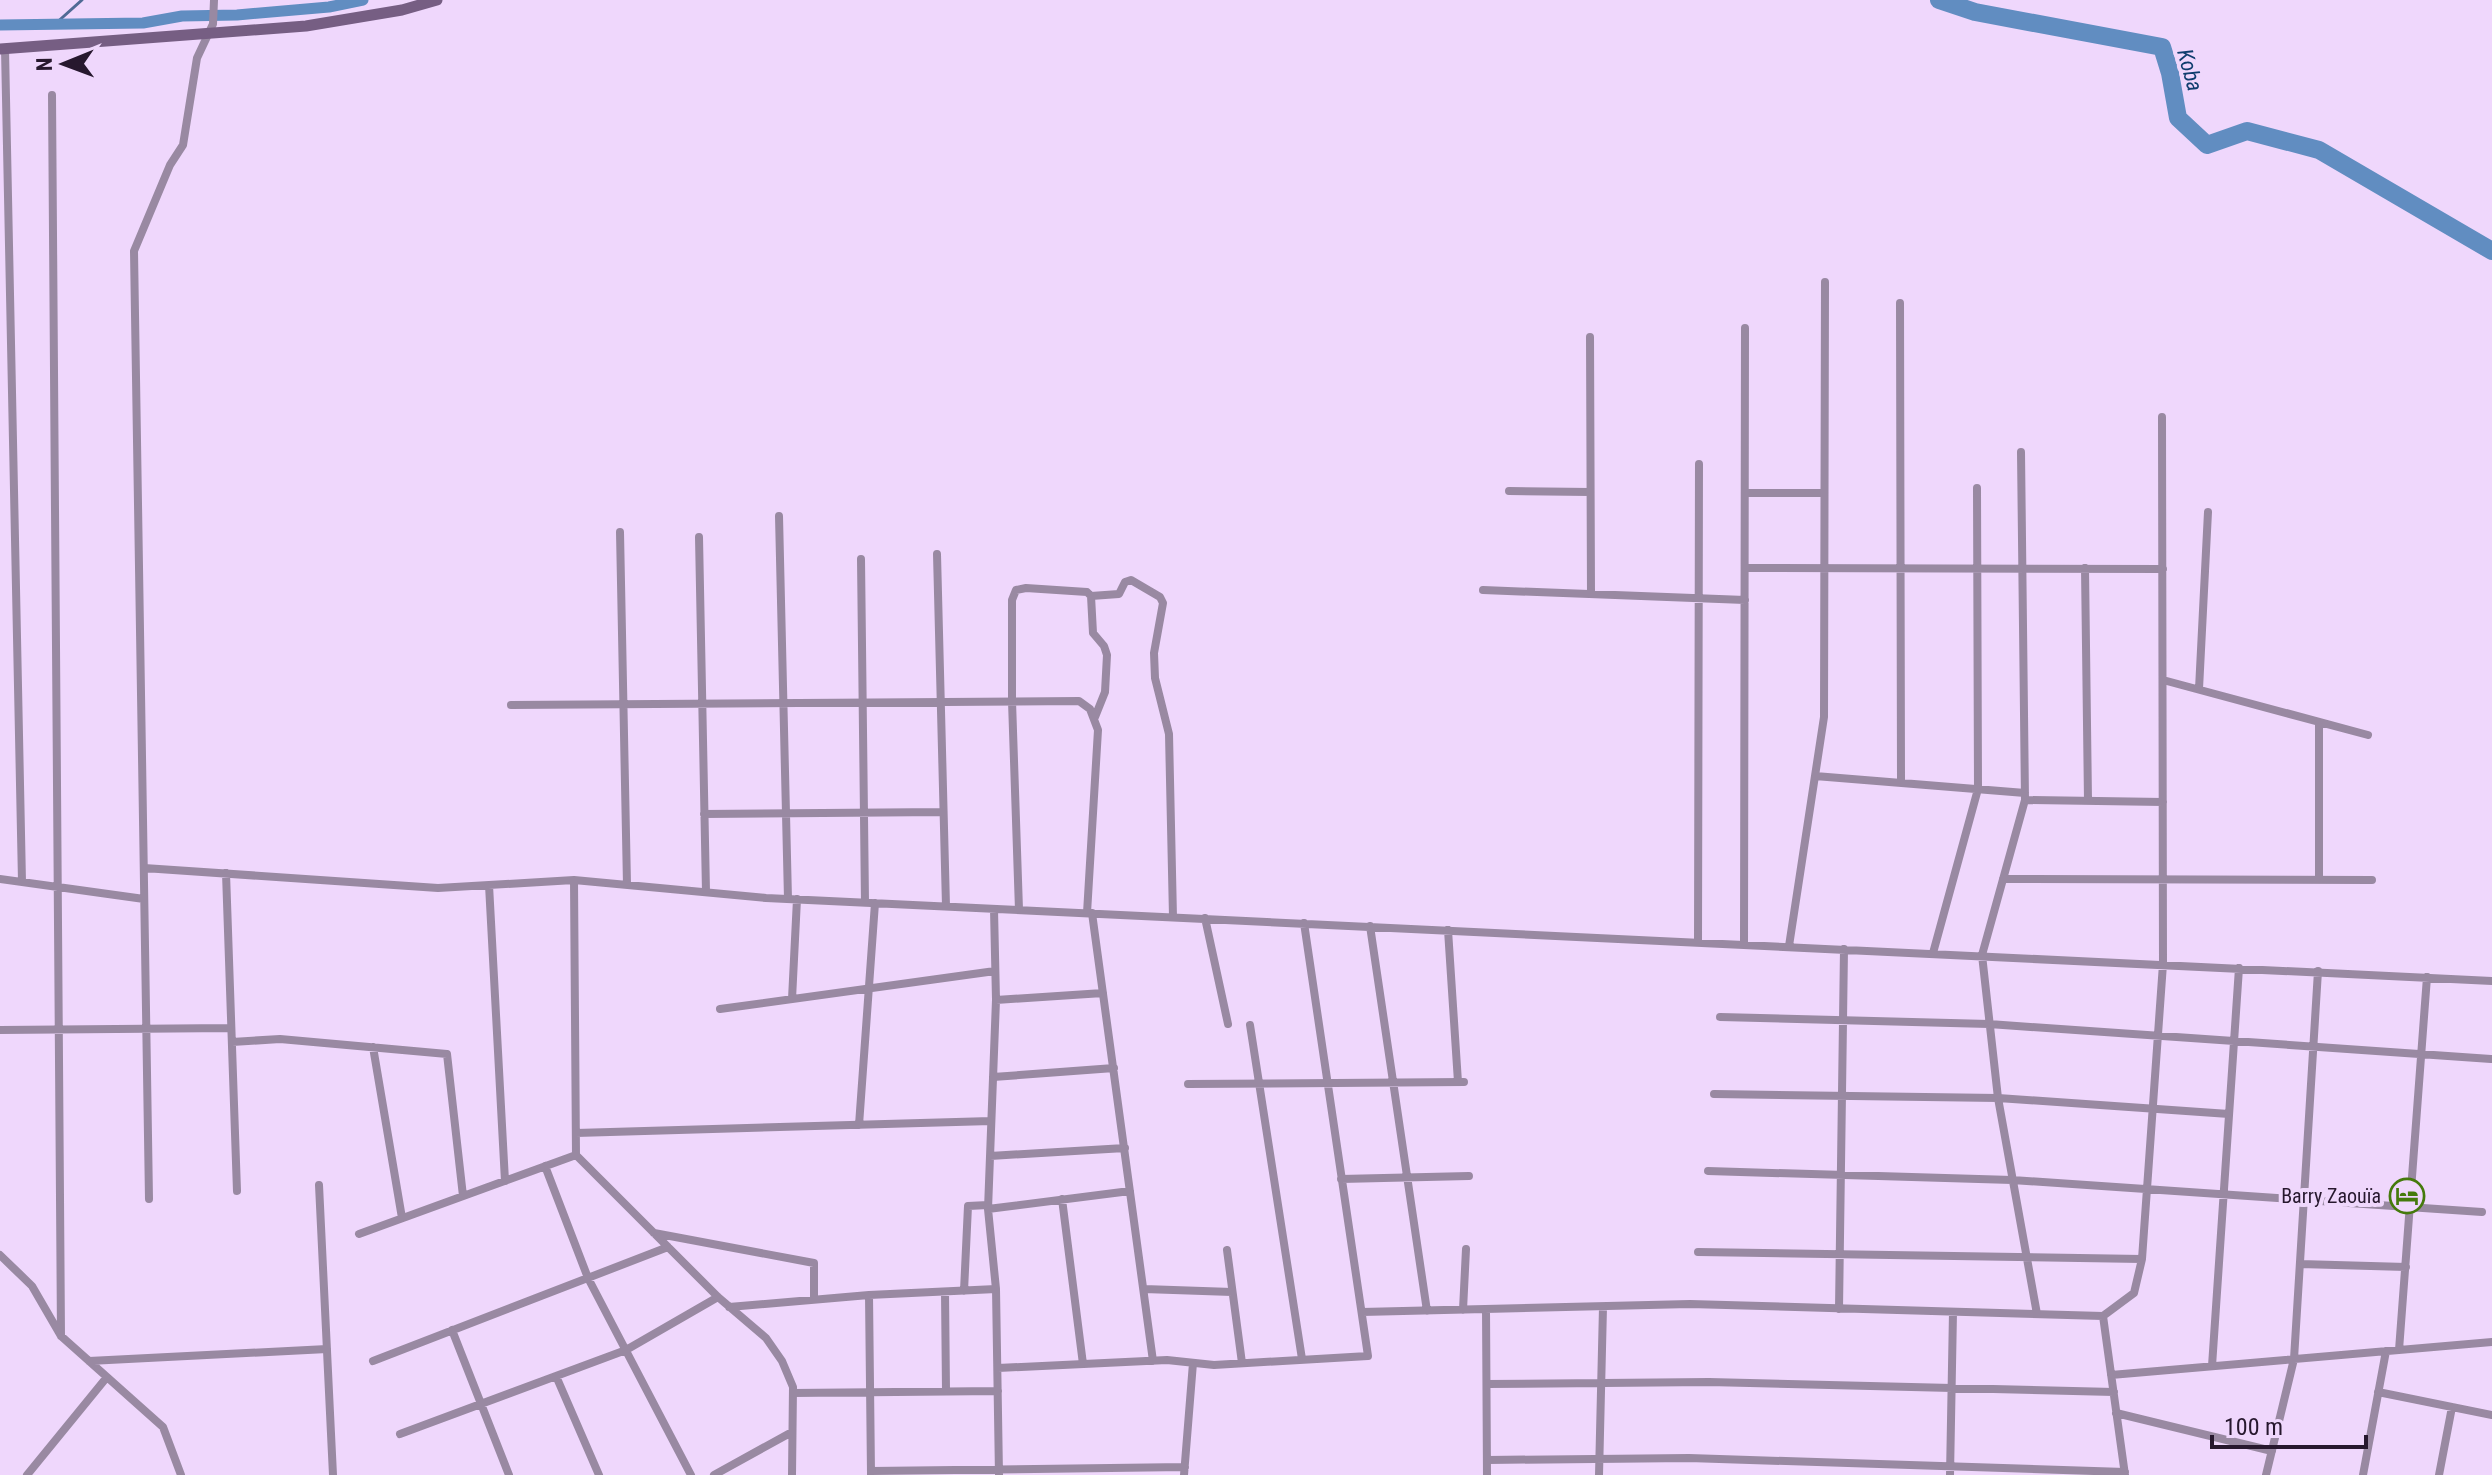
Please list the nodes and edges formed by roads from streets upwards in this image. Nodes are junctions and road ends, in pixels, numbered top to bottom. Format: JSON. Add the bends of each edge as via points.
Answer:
{"nodes":[{"id":1,"x":214,"y":0,"type":"edge"},
{"id":2,"x":437,"y":0,"type":"edge"},
{"id":3,"x":211,"y":31,"type":"junction"},
{"id":4,"x":2,"y":49,"type":"edge"},
{"id":5,"x":52,"y":95,"type":"dead end"},
{"id":6,"x":1825,"y":282,"type":"dead end"},
{"id":7,"x":1900,"y":303,"type":"dead end"},
{"id":8,"x":1745,"y":328,"type":"dead end"},
{"id":9,"x":1590,"y":337,"type":"dead end"},
{"id":10,"x":2162,"y":417,"type":"dead end"},
{"id":11,"x":2021,"y":452,"type":"dead end"},
{"id":12,"x":1699,"y":464,"type":"dead end"},
{"id":13,"x":1977,"y":488,"type":"dead end"},
{"id":14,"x":1509,"y":491,"type":"dead end"},
{"id":15,"x":1590,"y":492,"type":"junction"},
{"id":16,"x":1745,"y":493,"type":"junction"},
{"id":17,"x":1824,"y":493,"type":"junction"},
{"id":18,"x":2208,"y":512,"type":"dead end"},
{"id":19,"x":779,"y":516,"type":"dead end"},
{"id":20,"x":620,"y":532,"type":"dead end"},
{"id":21,"x":699,"y":537,"type":"dead end"},
{"id":22,"x":937,"y":554,"type":"dead end"},
{"id":23,"x":861,"y":559,"type":"dead end"},
{"id":24,"x":1745,"y":568,"type":"junction"},
{"id":25,"x":1824,"y":568,"type":"junction"},
{"id":26,"x":1900,"y":568,"type":"junction"},
{"id":27,"x":1978,"y":568,"type":"junction"},
{"id":28,"x":2022,"y":568,"type":"junction"},
{"id":29,"x":2085,"y":568,"type":"junction"},
{"id":30,"x":2163,"y":569,"type":"junction"},
{"id":31,"x":1483,"y":590,"type":"dead end"},
{"id":32,"x":1591,"y":594,"type":"junction"},
{"id":33,"x":1091,"y":596,"type":"junction"},
{"id":34,"x":1699,"y":598,"type":"junction"},
{"id":35,"x":1745,"y":600,"type":"junction"},
{"id":36,"x":2163,"y":680,"type":"junction"},
{"id":37,"x":2199,"y":689,"type":"junction"},
{"id":38,"x":1012,"y":701,"type":"junction"},
{"id":39,"x":941,"y":702,"type":"junction"},
{"id":40,"x":783,"y":703,"type":"junction"},
{"id":41,"x":863,"y":703,"type":"junction"},
{"id":42,"x":623,"y":704,"type":"junction"},
{"id":43,"x":702,"y":704,"type":"junction"},
{"id":44,"x":511,"y":705,"type":"dead end"},
{"id":45,"x":1095,"y":717,"type":"junction"},
{"id":46,"x":2319,"y":722,"type":"junction"},
{"id":47,"x":2368,"y":735,"type":"dead end"},
{"id":48,"x":1815,"y":776,"type":"junction"},
{"id":49,"x":1901,"y":783,"type":"junction"},
{"id":50,"x":1978,"y":789,"type":"junction"},
{"id":51,"x":2025,"y":797,"type":"junction"},
{"id":52,"x":2088,"y":801,"type":"junction"},
{"id":53,"x":2163,"y":802,"type":"junction"},
{"id":54,"x":943,"y":812,"type":"junction"},
{"id":55,"x":786,"y":813,"type":"junction"},
{"id":56,"x":864,"y":813,"type":"junction"},
{"id":57,"x":704,"y":814,"type":"junction"},
{"id":58,"x":144,"y":868,"type":"junction"},
{"id":59,"x":226,"y":873,"type":"junction"},
{"id":60,"x":0,"y":879,"type":"edge"},
{"id":61,"x":2003,"y":879,"type":"junction"},
{"id":62,"x":2163,"y":879,"type":"junction"},
{"id":63,"x":574,"y":880,"type":"junction"},
{"id":64,"x":2319,"y":880,"type":"junction"},
{"id":65,"x":2372,"y":880,"type":"dead end"},
{"id":66,"x":22,"y":882,"type":"junction"},
{"id":67,"x":489,"y":885,"type":"junction"},
{"id":68,"x":627,"y":885,"type":"junction"},
{"id":69,"x":58,"y":887,"type":"junction"},
{"id":70,"x":706,"y":892,"type":"junction"},
{"id":71,"x":144,"y":899,"type":"junction"},
{"id":72,"x":792,"y":899,"type":"junction"},
{"id":73,"x":870,"y":903,"type":"junction"},
{"id":74,"x":946,"y":906,"type":"junction"},
{"id":75,"x":994,"y":909,"type":"junction"},
{"id":76,"x":1019,"y":910,"type":"junction"},
{"id":77,"x":1090,"y":913,"type":"junction"},
{"id":78,"x":1173,"y":917,"type":"junction"},
{"id":79,"x":1205,"y":918,"type":"junction"},
{"id":80,"x":1304,"y":923,"type":"junction"},
{"id":81,"x":1370,"y":926,"type":"junction"},
{"id":82,"x":1448,"y":930,"type":"junction"},
{"id":83,"x":1698,"y":942,"type":"junction"},
{"id":84,"x":1744,"y":944,"type":"junction"},
{"id":85,"x":1789,"y":946,"type":"junction"},
{"id":86,"x":1844,"y":949,"type":"junction"},
{"id":87,"x":1933,"y":953,"type":"junction"},
{"id":88,"x":1982,"y":955,"type":"junction"},
{"id":89,"x":2163,"y":964,"type":"junction"},
{"id":90,"x":2239,"y":968,"type":"junction"},
{"id":91,"x":995,"y":971,"type":"junction"},
{"id":92,"x":2318,"y":971,"type":"junction"},
{"id":93,"x":2427,"y":977,"type":"junction"},
{"id":94,"x":2492,"y":981,"type":"edge"},
{"id":95,"x":869,"y":988,"type":"junction"},
{"id":96,"x":1103,"y":993,"type":"junction"},
{"id":97,"x":792,"y":999,"type":"junction"},
{"id":98,"x":996,"y":1000,"type":"junction"},
{"id":99,"x":720,"y":1009,"type":"dead end"},
{"id":100,"x":1720,"y":1017,"type":"dead end"},
{"id":101,"x":1843,"y":1020,"type":"junction"},
{"id":102,"x":1228,"y":1024,"type":"dead end"},
{"id":103,"x":1989,"y":1024,"type":"junction"},
{"id":104,"x":1250,"y":1025,"type":"dead end"},
{"id":105,"x":146,"y":1028,"type":"junction"},
{"id":106,"x":231,"y":1028,"type":"junction"},
{"id":107,"x":59,"y":1029,"type":"junction"},
{"id":108,"x":0,"y":1030,"type":"edge"},
{"id":109,"x":2158,"y":1036,"type":"junction"},
{"id":110,"x":2234,"y":1041,"type":"junction"},
{"id":111,"x":232,"y":1042,"type":"junction"},
{"id":112,"x":373,"y":1047,"type":"junction"},
{"id":113,"x":2313,"y":1047,"type":"junction"},
{"id":114,"x":2421,"y":1054,"type":"junction"},
{"id":115,"x":2491,"y":1059,"type":"edge"},
{"id":116,"x":1114,"y":1068,"type":"junction"},
{"id":117,"x":993,"y":1077,"type":"junction"},
{"id":118,"x":1326,"y":1083,"type":"junction"},
{"id":119,"x":1393,"y":1083,"type":"junction"},
{"id":120,"x":1188,"y":1084,"type":"dead end"},
{"id":121,"x":1259,"y":1084,"type":"junction"},
{"id":122,"x":1714,"y":1094,"type":"dead end"},
{"id":123,"x":1842,"y":1096,"type":"junction"},
{"id":124,"x":1998,"y":1098,"type":"junction"},
{"id":125,"x":2153,"y":1109,"type":"junction"},
{"id":126,"x":2229,"y":1114,"type":"junction"},
{"id":127,"x":991,"y":1121,"type":"junction"},
{"id":128,"x":859,"y":1125,"type":"junction"},
{"id":129,"x":576,"y":1133,"type":"junction"},
{"id":130,"x":1125,"y":1148,"type":"junction"},
{"id":131,"x":576,"y":1155,"type":"junction"},
{"id":132,"x":990,"y":1156,"type":"junction"},
{"id":133,"x":545,"y":1166,"type":"junction"},
{"id":134,"x":1708,"y":1171,"type":"dead end"},
{"id":135,"x":1841,"y":1175,"type":"junction"},
{"id":136,"x":1469,"y":1176,"type":"dead end"},
{"id":137,"x":1407,"y":1177,"type":"junction"},
{"id":138,"x":1341,"y":1179,"type":"junction"},
{"id":139,"x":2012,"y":1180,"type":"junction"},
{"id":140,"x":505,"y":1181,"type":"junction"},
{"id":141,"x":319,"y":1185,"type":"dead end"},
{"id":142,"x":2147,"y":1189,"type":"junction"},
{"id":143,"x":237,"y":1191,"type":"dead end"},
{"id":144,"x":1130,"y":1191,"type":"junction"},
{"id":145,"x":2224,"y":1194,"type":"junction"},
{"id":146,"x":463,"y":1196,"type":"junction"},
{"id":147,"x":149,"y":1199,"type":"dead end"},
{"id":148,"x":1062,"y":1199,"type":"junction"},
{"id":149,"x":2304,"y":1199,"type":"junction"},
{"id":150,"x":988,"y":1207,"type":"junction"},
{"id":151,"x":2410,"y":1207,"type":"junction"},
{"id":152,"x":2482,"y":1212,"type":"dead end"},
{"id":153,"x":402,"y":1218,"type":"junction"},
{"id":154,"x":654,"y":1233,"type":"junction"},
{"id":155,"x":359,"y":1234,"type":"dead end"},
{"id":156,"x":668,"y":1247,"type":"junction"},
{"id":157,"x":1466,"y":1249,"type":"dead end"},
{"id":158,"x":1227,"y":1250,"type":"dead end"},
{"id":159,"x":1698,"y":1252,"type":"dead end"},
{"id":160,"x":1840,"y":1254,"type":"junction"},
{"id":161,"x":0,"y":1255,"type":"edge"},
{"id":162,"x":2026,"y":1257,"type":"junction"},
{"id":163,"x":2142,"y":1259,"type":"junction"},
{"id":164,"x":2300,"y":1264,"type":"junction"},
{"id":165,"x":2406,"y":1267,"type":"junction"},
{"id":166,"x":588,"y":1278,"type":"junction"},
{"id":167,"x":996,"y":1289,"type":"junction"},
{"id":168,"x":1144,"y":1289,"type":"junction"},
{"id":169,"x":964,"y":1291,"type":"junction"},
{"id":170,"x":945,"y":1292,"type":"junction"},
{"id":171,"x":1232,"y":1292,"type":"junction"},
{"id":172,"x":869,"y":1295,"type":"junction"},
{"id":173,"x":718,"y":1297,"type":"junction"},
{"id":174,"x":814,"y":1299,"type":"junction"},
{"id":175,"x":729,"y":1307,"type":"junction"},
{"id":176,"x":1603,"y":1307,"type":"junction"},
{"id":177,"x":1486,"y":1309,"type":"junction"},
{"id":178,"x":1839,"y":1309,"type":"junction"},
{"id":179,"x":1463,"y":1310,"type":"junction"},
{"id":180,"x":1427,"y":1311,"type":"junction"},
{"id":181,"x":1362,"y":1312,"type":"junction"},
{"id":182,"x":1953,"y":1312,"type":"junction"},
{"id":183,"x":2037,"y":1314,"type":"junction"},
{"id":184,"x":2103,"y":1316,"type":"junction"},
{"id":185,"x":452,"y":1330,"type":"junction"},
{"id":186,"x":61,"y":1336,"type":"junction"},
{"id":187,"x":2492,"y":1342,"type":"edge"},
{"id":188,"x":327,"y":1349,"type":"junction"},
{"id":189,"x":626,"y":1350,"type":"junction"},
{"id":190,"x":2399,"y":1350,"type":"junction"},
{"id":191,"x":2386,"y":1351,"type":"junction"},
{"id":192,"x":1302,"y":1359,"type":"junction"},
{"id":193,"x":2294,"y":1359,"type":"junction"},
{"id":194,"x":89,"y":1361,"type":"junction"},
{"id":195,"x":373,"y":1361,"type":"dead end"},
{"id":196,"x":1153,"y":1361,"type":"junction"},
{"id":197,"x":1193,"y":1363,"type":"junction"},
{"id":198,"x":1242,"y":1363,"type":"junction"},
{"id":199,"x":1083,"y":1364,"type":"junction"},
{"id":200,"x":2212,"y":1366,"type":"junction"},
{"id":201,"x":998,"y":1368,"type":"junction"},
{"id":202,"x":2111,"y":1375,"type":"junction"},
{"id":203,"x":556,"y":1376,"type":"junction"},
{"id":204,"x":107,"y":1377,"type":"junction"},
{"id":205,"x":1601,"y":1383,"type":"junction"},
{"id":206,"x":1487,"y":1384,"type":"junction"},
{"id":207,"x":1952,"y":1388,"type":"junction"},
{"id":208,"x":946,"y":1391,"type":"junction"},
{"id":209,"x":998,"y":1391,"type":"junction"},
{"id":210,"x":870,"y":1392,"type":"junction"},
{"id":211,"x":2114,"y":1392,"type":"junction"},
{"id":212,"x":2378,"y":1392,"type":"junction"},
{"id":213,"x":793,"y":1393,"type":"junction"},
{"id":214,"x":481,"y":1404,"type":"junction"},
{"id":215,"x":2452,"y":1407,"type":"junction"},
{"id":216,"x":2116,"y":1413,"type":"junction"},
{"id":217,"x":2492,"y":1415,"type":"edge"},
{"id":218,"x":792,"y":1432,"type":"junction"},
{"id":219,"x":400,"y":1434,"type":"dead end"},
{"id":220,"x":2272,"y":1451,"type":"junction"},
{"id":221,"x":1599,"y":1459,"type":"junction"},
{"id":222,"x":1488,"y":1460,"type":"junction"},
{"id":223,"x":1185,"y":1471,"type":"edge"},
{"id":224,"x":1950,"y":1471,"type":"edge"},
{"id":225,"x":999,"y":1472,"type":"edge"},
{"id":226,"x":871,"y":1473,"type":"edge"},
{"id":227,"x":2125,"y":1474,"type":"edge"},
{"id":228,"x":27,"y":1475,"type":"edge"},
{"id":229,"x":181,"y":1475,"type":"edge"},
{"id":230,"x":333,"y":1475,"type":"edge"},
{"id":231,"x":509,"y":1475,"type":"edge"},
{"id":232,"x":599,"y":1475,"type":"edge"},
{"id":233,"x":691,"y":1475,"type":"edge"},
{"id":234,"x":714,"y":1475,"type":"edge"},
{"id":235,"x":792,"y":1475,"type":"edge"},
{"id":236,"x":1487,"y":1475,"type":"edge"},
{"id":237,"x":1599,"y":1475,"type":"edge"},
{"id":238,"x":2266,"y":1475,"type":"edge"},
{"id":239,"x":2363,"y":1475,"type":"edge"},
{"id":240,"x":2439,"y":1475,"type":"edge"}],
"edges":[{"from":1,"to":3,"type":"street"},
{"from":2,"to":3,"type":"street","via":[[306,26]]},
{"from":3,"to":4,"type":"street"},
{"from":3,"to":58,"type":"street","via":[[197,58],[183,145],[134,251]]},
{"from":4,"to":66,"type":"street"},
{"from":5,"to":69,"type":"street"},
{"from":6,"to":17,"type":"street"},
{"from":7,"to":26,"type":"street"},
{"from":8,"to":16,"type":"street"},
{"from":9,"to":15,"type":"street"},
{"from":10,"to":30,"type":"street"},
{"from":11,"to":28,"type":"street"},
{"from":12,"to":34,"type":"street"},
{"from":13,"to":27,"type":"street"},
{"from":14,"to":15,"type":"street"},
{"from":15,"to":32,"type":"street"},
{"from":16,"to":17,"type":"street"},
{"from":16,"to":24,"type":"street"},
{"from":17,"to":25,"type":"street"},
{"from":18,"to":37,"type":"street"},
{"from":19,"to":40,"type":"street"},
{"from":20,"to":42,"type":"street"},
{"from":21,"to":43,"type":"street"},
{"from":22,"to":39,"type":"street"},
{"from":23,"to":41,"type":"street"},
{"from":24,"to":25,"type":"street"},
{"from":24,"to":35,"type":"street"},
{"from":25,"to":26,"type":"street"},
{"from":25,"to":48,"type":"street","via":[[1824,717]]},
{"from":26,"to":27,"type":"street"},
{"from":26,"to":49,"type":"street"},
{"from":27,"to":28,"type":"street"},
{"from":27,"to":50,"type":"street"},
{"from":28,"to":29,"type":"street"},
{"from":28,"to":51,"type":"street"},
{"from":29,"to":30,"type":"street"},
{"from":29,"to":52,"type":"street"},
{"from":30,"to":36,"type":"street"},
{"from":31,"to":32,"type":"street"},
{"from":32,"to":34,"type":"street"},
{"from":33,"to":38,"type":"street","via":[[1016,590]]},
{"from":33,"to":45,"type":"street","via":[[1093,633],[1107,655],[1105,692]]},
{"from":33,"to":78,"type":"street","via":[[1119,594],[1131,580],[1163,603],[1154,653],[1169,734]]},
{"from":34,"to":35,"type":"street"},
{"from":34,"to":83,"type":"street"},
{"from":35,"to":84,"type":"street"},
{"from":36,"to":37,"type":"street"},
{"from":36,"to":53,"type":"street"},
{"from":37,"to":46,"type":"street"},
{"from":38,"to":39,"type":"street"},
{"from":38,"to":45,"type":"street","via":[[1079,701]]},
{"from":38,"to":76,"type":"street"},
{"from":39,"to":41,"type":"street"},
{"from":39,"to":54,"type":"street"},
{"from":40,"to":41,"type":"street"},
{"from":40,"to":43,"type":"street"},
{"from":40,"to":55,"type":"street"},
{"from":41,"to":56,"type":"street"},
{"from":42,"to":43,"type":"street"},
{"from":42,"to":44,"type":"street"},
{"from":42,"to":68,"type":"street"},
{"from":43,"to":57,"type":"street"},
{"from":45,"to":77,"type":"street"},
{"from":46,"to":47,"type":"street"},
{"from":46,"to":64,"type":"street"},
{"from":48,"to":49,"type":"street"},
{"from":48,"to":85,"type":"street"},
{"from":49,"to":50,"type":"street"},
{"from":50,"to":51,"type":"street"},
{"from":50,"to":87,"type":"street"},
{"from":51,"to":52,"type":"street"},
{"from":51,"to":61,"type":"street"},
{"from":52,"to":53,"type":"street"},
{"from":53,"to":62,"type":"street"},
{"from":54,"to":56,"type":"street"},
{"from":54,"to":74,"type":"street"},
{"from":55,"to":56,"type":"street"},
{"from":55,"to":57,"type":"street"},
{"from":55,"to":72,"type":"street"},
{"from":56,"to":73,"type":"street"},
{"from":57,"to":70,"type":"street"},
{"from":58,"to":59,"type":"street"},
{"from":58,"to":71,"type":"street"},
{"from":59,"to":67,"type":"street","via":[[438,888]]},
{"from":59,"to":106,"type":"street"},
{"from":60,"to":66,"type":"street"},
{"from":61,"to":62,"type":"street"},
{"from":61,"to":88,"type":"street"},
{"from":62,"to":64,"type":"street"},
{"from":62,"to":89,"type":"street"},
{"from":63,"to":67,"type":"street"},
{"from":63,"to":68,"type":"street"},
{"from":63,"to":129,"type":"street"},
{"from":64,"to":65,"type":"street"},
{"from":66,"to":69,"type":"street"},
{"from":67,"to":140,"type":"street"},
{"from":68,"to":70,"type":"street"},
{"from":69,"to":71,"type":"street"},
{"from":69,"to":107,"type":"street"},
{"from":70,"to":72,"type":"street"},
{"from":71,"to":105,"type":"street"},
{"from":72,"to":73,"type":"street"},
{"from":72,"to":97,"type":"street"},
{"from":73,"to":74,"type":"street"},
{"from":73,"to":95,"type":"street"},
{"from":74,"to":75,"type":"street"},
{"from":75,"to":76,"type":"street"},
{"from":75,"to":91,"type":"street"},
{"from":76,"to":77,"type":"street"},
{"from":77,"to":78,"type":"street"},
{"from":77,"to":96,"type":"street"},
{"from":78,"to":79,"type":"street"},
{"from":79,"to":80,"type":"street"},
{"from":79,"to":102,"type":"street"},
{"from":80,"to":81,"type":"street"},
{"from":80,"to":118,"type":"street"},
{"from":81,"to":82,"type":"street"},
{"from":81,"to":119,"type":"street"},
{"from":82,"to":83,"type":"street"},
{"from":82,"to":119,"type":"street","via":[[1461,1082]]},
{"from":83,"to":84,"type":"street"},
{"from":84,"to":85,"type":"street"},
{"from":85,"to":86,"type":"street"},
{"from":86,"to":87,"type":"street"},
{"from":86,"to":101,"type":"street"},
{"from":87,"to":88,"type":"street"},
{"from":88,"to":89,"type":"street"},
{"from":88,"to":103,"type":"street"},
{"from":89,"to":90,"type":"street"},
{"from":89,"to":109,"type":"street"},
{"from":90,"to":92,"type":"street"},
{"from":90,"to":110,"type":"street"},
{"from":91,"to":95,"type":"street"},
{"from":91,"to":98,"type":"street"},
{"from":92,"to":93,"type":"street"},
{"from":92,"to":113,"type":"street"},
{"from":93,"to":94,"type":"street"},
{"from":93,"to":114,"type":"street"},
{"from":95,"to":97,"type":"street"},
{"from":95,"to":128,"type":"street"},
{"from":96,"to":98,"type":"street"},
{"from":96,"to":116,"type":"street"},
{"from":97,"to":99,"type":"street"},
{"from":98,"to":117,"type":"street"},
{"from":100,"to":101,"type":"street"},
{"from":101,"to":103,"type":"street"},
{"from":101,"to":123,"type":"street"},
{"from":103,"to":109,"type":"street"},
{"from":103,"to":124,"type":"street"},
{"from":104,"to":121,"type":"street"},
{"from":105,"to":106,"type":"street"},
{"from":105,"to":107,"type":"street"},
{"from":105,"to":147,"type":"street"},
{"from":106,"to":111,"type":"street"},
{"from":107,"to":108,"type":"street"},
{"from":107,"to":186,"type":"street"},
{"from":109,"to":110,"type":"street"},
{"from":109,"to":125,"type":"street"},
{"from":110,"to":113,"type":"street"},
{"from":110,"to":126,"type":"street"},
{"from":111,"to":112,"type":"street","via":[[280,1039]]},
{"from":111,"to":143,"type":"street"},
{"from":112,"to":146,"type":"street","via":[[447,1054]]},
{"from":112,"to":153,"type":"street"},
{"from":113,"to":114,"type":"street"},
{"from":113,"to":149,"type":"street"},
{"from":114,"to":115,"type":"street"},
{"from":114,"to":151,"type":"street"},
{"from":116,"to":117,"type":"street"},
{"from":116,"to":130,"type":"street"},
{"from":117,"to":127,"type":"street"},
{"from":118,"to":119,"type":"street"},
{"from":118,"to":121,"type":"street"},
{"from":118,"to":138,"type":"street"},
{"from":119,"to":137,"type":"street"},
{"from":120,"to":121,"type":"street"},
{"from":121,"to":192,"type":"street"},
{"from":122,"to":123,"type":"street"},
{"from":123,"to":124,"type":"street"},
{"from":123,"to":135,"type":"street"},
{"from":124,"to":125,"type":"street"},
{"from":124,"to":139,"type":"street"},
{"from":125,"to":126,"type":"street"},
{"from":125,"to":142,"type":"street"},
{"from":126,"to":145,"type":"street"},
{"from":127,"to":128,"type":"street"},
{"from":127,"to":132,"type":"street"},
{"from":128,"to":129,"type":"street"},
{"from":129,"to":131,"type":"street"},
{"from":130,"to":132,"type":"street"},
{"from":130,"to":144,"type":"street"},
{"from":131,"to":133,"type":"street"},
{"from":131,"to":154,"type":"street"},
{"from":132,"to":150,"type":"street"},
{"from":133,"to":140,"type":"street"},
{"from":133,"to":166,"type":"street"},
{"from":134,"to":135,"type":"street"},
{"from":135,"to":139,"type":"street"},
{"from":135,"to":160,"type":"street"},
{"from":136,"to":137,"type":"street"},
{"from":137,"to":138,"type":"street"},
{"from":137,"to":180,"type":"street"},
{"from":138,"to":181,"type":"street"},
{"from":139,"to":142,"type":"street"},
{"from":139,"to":162,"type":"street"},
{"from":140,"to":146,"type":"street"},
{"from":141,"to":188,"type":"street"},
{"from":142,"to":145,"type":"street"},
{"from":142,"to":163,"type":"street"},
{"from":144,"to":148,"type":"street"},
{"from":144,"to":168,"type":"street"},
{"from":145,"to":149,"type":"street"},
{"from":145,"to":200,"type":"street"},
{"from":146,"to":153,"type":"street"},
{"from":148,"to":150,"type":"street"},
{"from":148,"to":199,"type":"street"},
{"from":149,"to":151,"type":"street"},
{"from":149,"to":164,"type":"street"},
{"from":150,"to":167,"type":"street"},
{"from":150,"to":169,"type":"street","via":[[968,1206]]},
{"from":151,"to":152,"type":"street"},
{"from":151,"to":165,"type":"street"},
{"from":153,"to":155,"type":"street"},
{"from":154,"to":156,"type":"street"},
{"from":154,"to":174,"type":"street","via":[[814,1263]]},
{"from":156,"to":166,"type":"street"},
{"from":156,"to":173,"type":"street"},
{"from":157,"to":179,"type":"street"},
{"from":158,"to":171,"type":"street"},
{"from":159,"to":160,"type":"street"},
{"from":160,"to":162,"type":"street"},
{"from":160,"to":178,"type":"street"},
{"from":161,"to":186,"type":"street","via":[[32,1286]]},
{"from":162,"to":163,"type":"street"},
{"from":162,"to":183,"type":"street"},
{"from":163,"to":184,"type":"street","via":[[2134,1293]]},
{"from":164,"to":165,"type":"street"},
{"from":164,"to":193,"type":"street"},
{"from":165,"to":190,"type":"street"},
{"from":166,"to":185,"type":"street"},
{"from":166,"to":189,"type":"street"},
{"from":167,"to":169,"type":"street"},
{"from":167,"to":201,"type":"street"},
{"from":168,"to":171,"type":"street"},
{"from":168,"to":196,"type":"street"},
{"from":169,"to":170,"type":"street"},
{"from":170,"to":172,"type":"street"},
{"from":170,"to":208,"type":"street"},
{"from":171,"to":198,"type":"street"},
{"from":172,"to":174,"type":"street"},
{"from":172,"to":210,"type":"street"},
{"from":173,"to":175,"type":"street"},
{"from":173,"to":189,"type":"street"},
{"from":174,"to":175,"type":"street"},
{"from":175,"to":213,"type":"street","via":[[766,1338],[782,1361]]},
{"from":176,"to":177,"type":"street"},
{"from":176,"to":178,"type":"street"},
{"from":176,"to":205,"type":"street"},
{"from":177,"to":179,"type":"street"},
{"from":177,"to":206,"type":"street"},
{"from":178,"to":182,"type":"street"},
{"from":179,"to":180,"type":"street"},
{"from":180,"to":181,"type":"street"},
{"from":181,"to":192,"type":"street","via":[[1368,1356]]},
{"from":182,"to":183,"type":"street"},
{"from":182,"to":207,"type":"street"},
{"from":183,"to":184,"type":"street"},
{"from":184,"to":202,"type":"street"},
{"from":185,"to":195,"type":"street"},
{"from":185,"to":214,"type":"street"},
{"from":186,"to":194,"type":"street"},
{"from":187,"to":190,"type":"street"},
{"from":188,"to":194,"type":"street"},
{"from":188,"to":230,"type":"street"},
{"from":189,"to":203,"type":"street"},
{"from":189,"to":233,"type":"street"},
{"from":190,"to":191,"type":"street"},
{"from":191,"to":193,"type":"street"},
{"from":191,"to":212,"type":"street"},
{"from":192,"to":198,"type":"street"},
{"from":193,"to":200,"type":"street"},
{"from":193,"to":220,"type":"street"},
{"from":194,"to":204,"type":"street"},
{"from":196,"to":197,"type":"street"},
{"from":196,"to":199,"type":"street"},
{"from":197,"to":198,"type":"street"},
{"from":197,"to":223,"type":"street"},
{"from":199,"to":201,"type":"street"},
{"from":200,"to":202,"type":"street"},
{"from":201,"to":209,"type":"street"},
{"from":202,"to":211,"type":"street"},
{"from":203,"to":214,"type":"street"},
{"from":203,"to":232,"type":"street"},
{"from":204,"to":228,"type":"street"},
{"from":204,"to":229,"type":"street","via":[[163,1427]]},
{"from":205,"to":206,"type":"street"},
{"from":205,"to":207,"type":"street"},
{"from":205,"to":221,"type":"street"},
{"from":206,"to":222,"type":"street"},
{"from":207,"to":211,"type":"street"},
{"from":207,"to":224,"type":"street"},
{"from":208,"to":209,"type":"street"},
{"from":208,"to":210,"type":"street"},
{"from":209,"to":225,"type":"street"},
{"from":210,"to":213,"type":"street"},
{"from":210,"to":226,"type":"street"},
{"from":211,"to":216,"type":"street"},
{"from":212,"to":215,"type":"street"},
{"from":212,"to":239,"type":"street"},
{"from":213,"to":218,"type":"street"},
{"from":214,"to":219,"type":"street"},
{"from":214,"to":231,"type":"street"},
{"from":215,"to":217,"type":"street"},
{"from":215,"to":240,"type":"street"},
{"from":216,"to":220,"type":"street"},
{"from":216,"to":227,"type":"street"},
{"from":218,"to":234,"type":"street"},
{"from":218,"to":235,"type":"street"},
{"from":220,"to":238,"type":"street"},
{"from":221,"to":222,"type":"street"},
{"from":221,"to":224,"type":"street","via":[[1689,1458]]},
{"from":221,"to":237,"type":"street"},
{"from":222,"to":236,"type":"street"},
{"from":223,"to":225,"type":"street"},
{"from":224,"to":227,"type":"street"},
{"from":225,"to":226,"type":"street"}]}
